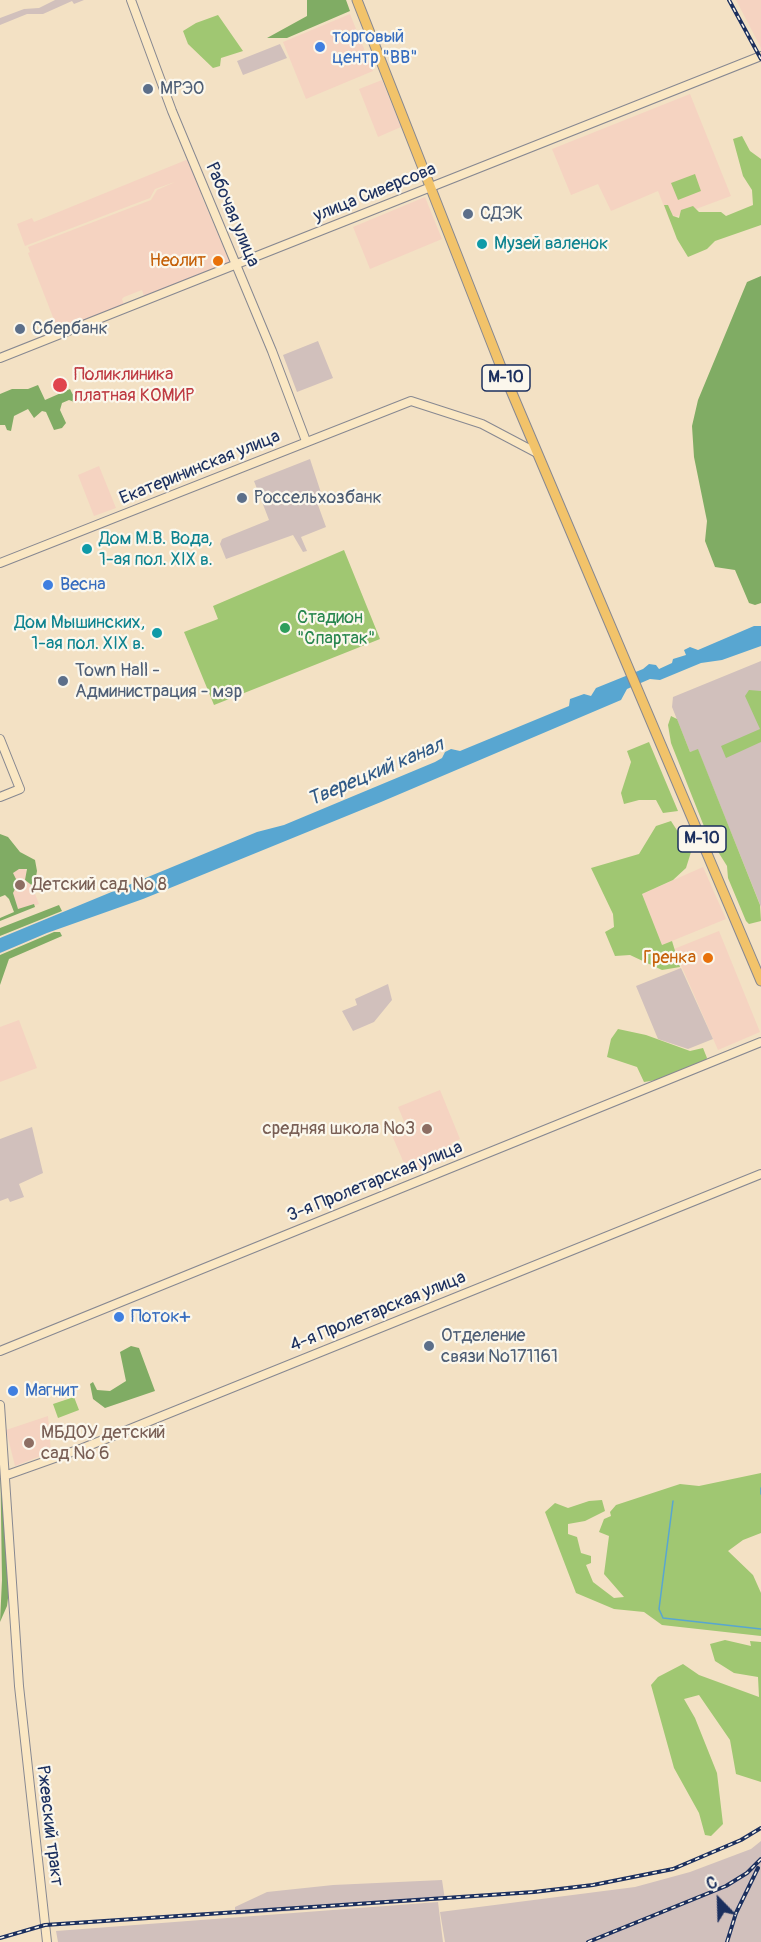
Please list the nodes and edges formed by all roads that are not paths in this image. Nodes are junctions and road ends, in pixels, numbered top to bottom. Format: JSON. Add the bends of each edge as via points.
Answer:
{"nodes":[{"id":1,"x":131,"y":0,"type":"edge"},
{"id":2,"x":357,"y":0,"type":"edge"},
{"id":3,"x":761,"y":56,"type":"edge"},
{"id":4,"x":431,"y":187,"type":"junction"},
{"id":5,"x":236,"y":264,"type":"junction"},
{"id":6,"x":0,"y":358,"type":"edge"},
{"id":7,"x":306,"y":441,"type":"junction"},
{"id":8,"x":537,"y":453,"type":"junction"},
{"id":9,"x":0,"y":563,"type":"edge"},
{"id":10,"x":0,"y":739,"type":"edge"},
{"id":11,"x":0,"y":797,"type":"edge"},
{"id":12,"x":761,"y":981,"type":"edge"},
{"id":13,"x":761,"y":1042,"type":"edge"},
{"id":14,"x":761,"y":1174,"type":"edge"},
{"id":15,"x":0,"y":1351,"type":"edge"},
{"id":16,"x":0,"y":1405,"type":"edge"},
{"id":17,"x":7,"y":1475,"type":"junction"},
{"id":18,"x":47,"y":1942,"type":"edge"}],
"edges":[{"from":1,"to":5,"type":"street","name":"Рабочая улица"},
{"from":2,"to":4,"type":"highway","number":"М-10"},
{"from":3,"to":4,"type":"street","name":"улица Сиверсова"},
{"from":4,"to":5,"type":"street","name":"улица Сиверсова"},
{"from":4,"to":8,"type":"highway","number":"М-10"},
{"from":5,"to":6,"type":"street","name":"улица Сиверсова"},
{"from":5,"to":7,"type":"street","name":"Рабочая улица"},
{"from":7,"to":8,"type":"street","name":"Екатерининская улица","via":[[411,401],[482,424]]},
{"from":7,"to":9,"type":"street","name":"Екатерининская улица"},
{"from":8,"to":12,"type":"highway","number":"М-10"},
{"from":10,"to":11,"type":"street","via":[[20,789]]},
{"from":13,"to":15,"type":"street","name":"3-я Пролетарская улица"},
{"from":14,"to":17,"type":"street","name":"4-я Пролетарская улица","via":[[83,1448]]},
{"from":16,"to":17,"type":"street","name":"Ржевский тракт"},
{"from":17,"to":18,"type":"street","name":"Ржевский тракт","via":[[13,1606],[29,1793]]}]}
